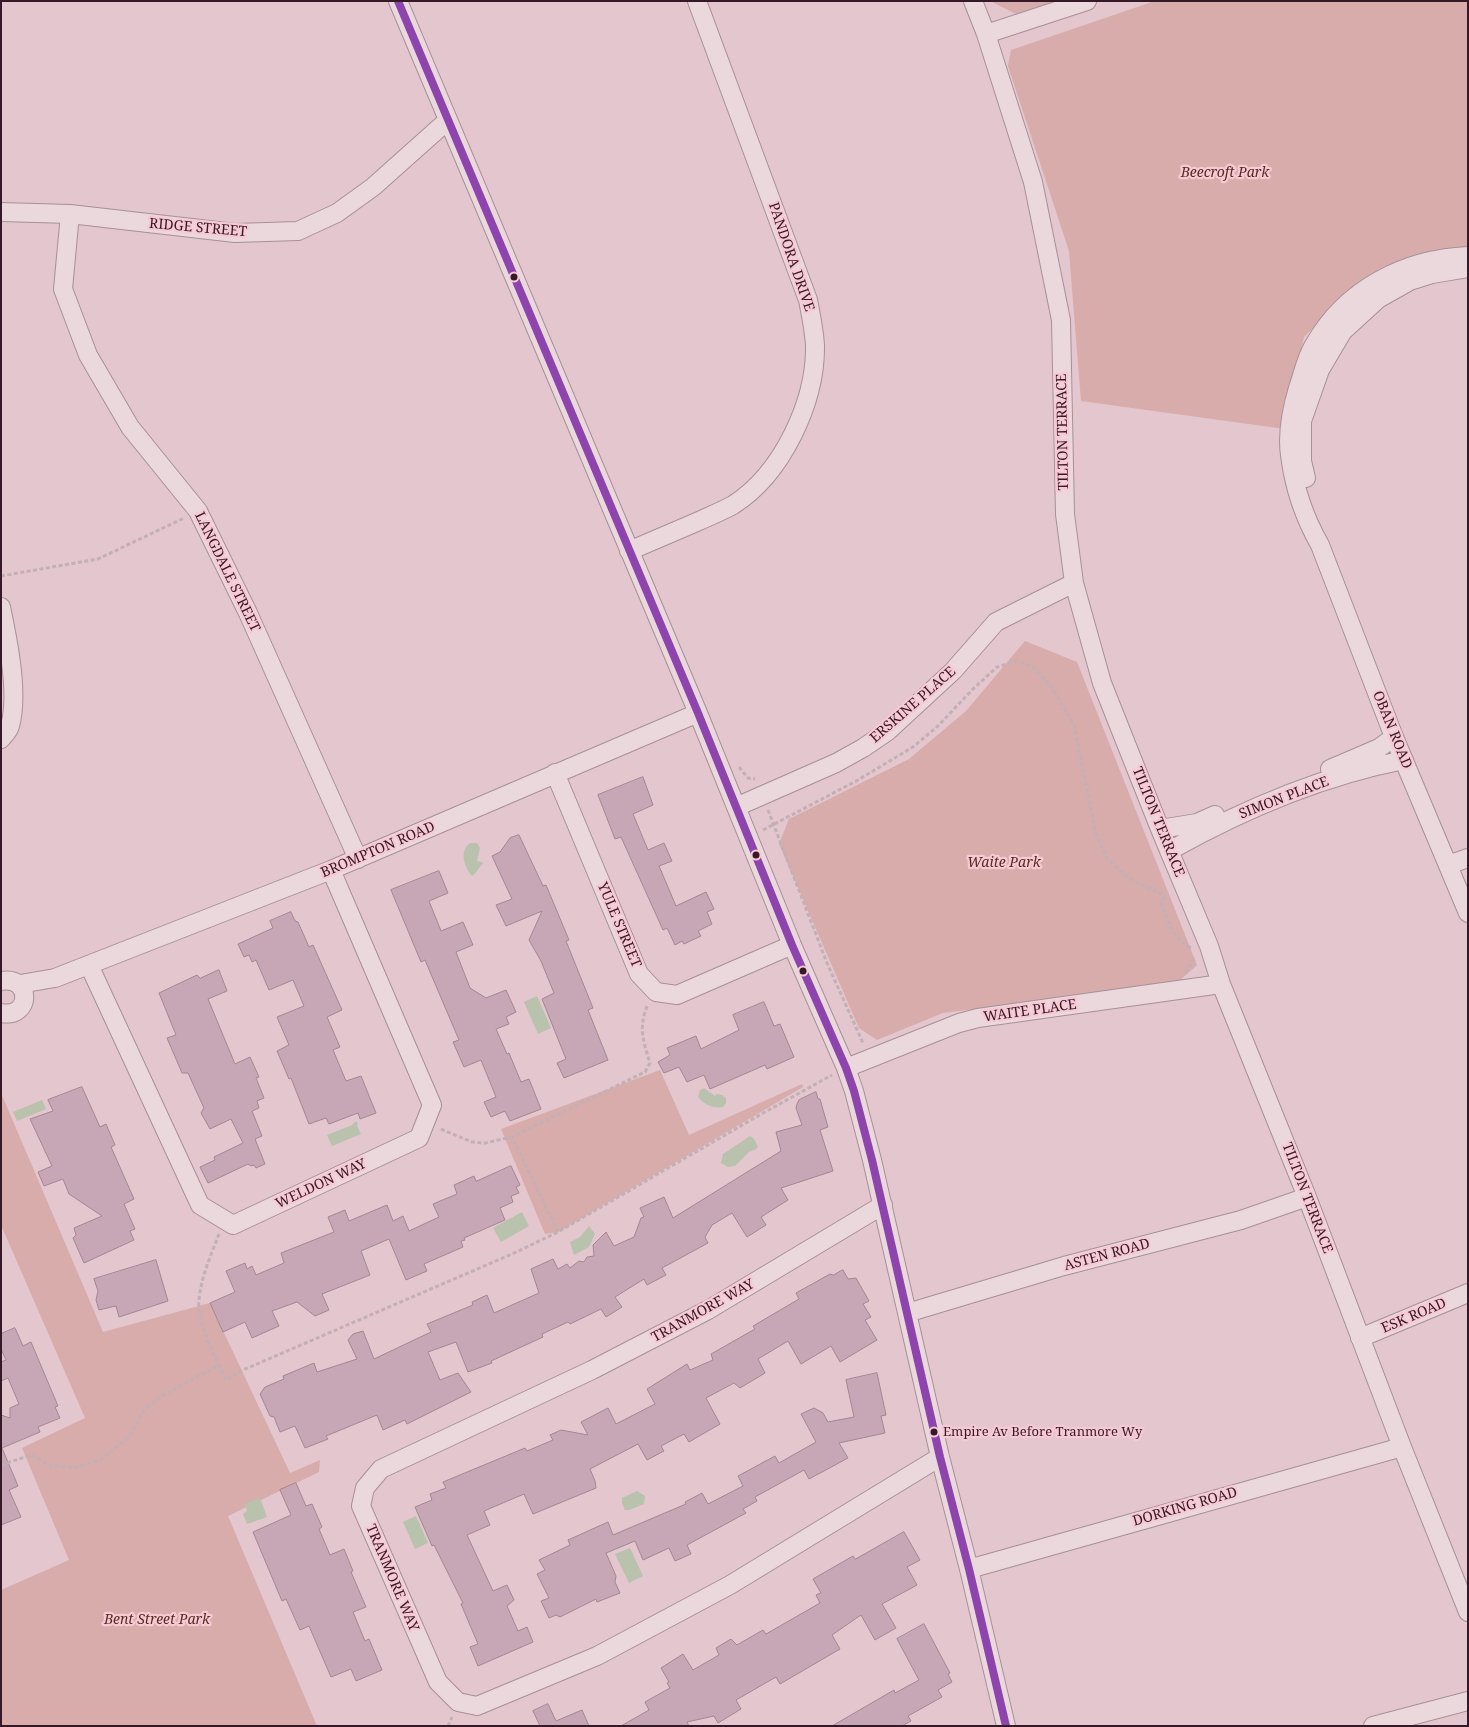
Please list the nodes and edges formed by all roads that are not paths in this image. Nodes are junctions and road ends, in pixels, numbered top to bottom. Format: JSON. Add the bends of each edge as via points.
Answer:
{"nodes":[{"id":1,"x":398,"y":1,"type":"edge"},
{"id":2,"x":697,"y":1,"type":"edge"},
{"id":3,"x":973,"y":1,"type":"edge"},
{"id":4,"x":1087,"y":1,"type":"edge"},
{"id":5,"x":986,"y":34,"type":"junction"},
{"id":6,"x":447,"y":121,"type":"junction"},
{"id":7,"x":1,"y":212,"type":"edge"},
{"id":8,"x":70,"y":214,"type":"junction"},
{"id":9,"x":1468,"y":256,"type":"edge"},
{"id":10,"x":1468,"y":268,"type":"edge"},
{"id":11,"x":1320,"y":544,"type":"junction"},
{"id":12,"x":629,"y":551,"type":"junction"},
{"id":13,"x":1074,"y":582,"type":"junction"},
{"id":14,"x":1,"y":607,"type":"edge"},
{"id":15,"x":698,"y":713,"type":"junction"},
{"id":16,"x":1394,"y":737,"type":"junction"},
{"id":17,"x":1,"y":739,"type":"edge"},
{"id":18,"x":1404,"y":760,"type":"junction"},
{"id":19,"x":555,"y":773,"type":"junction"},
{"id":20,"x":736,"y":806,"type":"junction"},
{"id":21,"x":1160,"y":829,"type":"junction"},
{"id":22,"x":1169,"y":851,"type":"junction"},
{"id":23,"x":1468,"y":858,"type":"edge"},
{"id":24,"x":358,"y":859,"type":"junction"},
{"id":25,"x":1448,"y":865,"type":"junction"},
{"id":26,"x":331,"y":870,"type":"junction"},
{"id":27,"x":1468,"y":913,"type":"edge"},
{"id":28,"x":792,"y":945,"type":"junction"},
{"id":29,"x":89,"y":965,"type":"junction"},
{"id":30,"x":1,"y":969,"type":"edge"},
{"id":31,"x":55,"y":978,"type":"junction"},
{"id":32,"x":12,"y":982,"type":"edge"},
{"id":33,"x":1221,"y":984,"type":"junction"},
{"id":34,"x":24,"y":1004,"type":"junction"},
{"id":35,"x":1,"y":1013,"type":"edge"},
{"id":36,"x":846,"y":1068,"type":"junction"},
{"id":37,"x":1307,"y":1197,"type":"junction"},
{"id":38,"x":883,"y":1205,"type":"junction"},
{"id":39,"x":1468,"y":1293,"type":"edge"},
{"id":40,"x":907,"y":1313,"type":"junction"},
{"id":41,"x":1360,"y":1338,"type":"junction"},
{"id":42,"x":1402,"y":1447,"type":"junction"},
{"id":43,"x":940,"y":1457,"type":"junction"},
{"id":44,"x":969,"y":1569,"type":"junction"},
{"id":45,"x":1468,"y":1612,"type":"edge"},
{"id":46,"x":1468,"y":1701,"type":"edge"},
{"id":47,"x":1006,"y":1726,"type":"edge"},
{"id":48,"x":1373,"y":1726,"type":"edge"}],
"edges":[{"from":1,"to":6,"type":"street"},
{"from":2,"to":12,"type":"street","name":"PANDORA DRIVE","via":[[808,300],[813,324],[814,365],[800,418],[792,435],[778,460],[756,486],[732,505]]},
{"from":3,"to":5,"type":"street","name":"TILTON TERRACE"},
{"from":4,"to":5,"type":"street"},
{"from":5,"to":13,"type":"street","name":"TILTON TERRACE","via":[[1032,182],[1061,320],[1065,514]]},
{"from":6,"to":8,"type":"street","name":"RIDGE STREET","via":[[373,187],[337,213],[298,231],[235,234]]},
{"from":6,"to":12,"type":"street"},
{"from":7,"to":8,"type":"street","name":"RIDGE STREET"},
{"from":8,"to":24,"type":"street","name":"LANGDALE STREET","via":[[63,290],[88,355],[130,427],[198,511],[248,613]]},
{"from":9,"to":11,"type":"street","name":"OBAN ROAD","via":[[1446,257],[1403,268],[1368,287],[1344,307],[1313,347],[1295,400],[1289,453],[1307,523]]},
{"from":10,"to":11,"type":"street","name":"OBAN ROAD","via":[[1410,281],[1378,299],[1343,331],[1320,370],[1302,422],[1302,461],[1318,521]]},
{"from":11,"to":16,"type":"street","name":"OBAN ROAD"},
{"from":12,"to":15,"type":"street"},
{"from":13,"to":20,"type":"street","name":"ERSKINE PLACE","via":[[996,622],[953,671],[888,731],[863,748]]},
{"from":13,"to":21,"type":"street","name":"TILTON TERRACE","via":[[1102,683]]},
{"from":14,"to":17,"type":"street","via":[[14,701],[10,728]]},
{"from":15,"to":19,"type":"street","name":"BROMPTON ROAD"},
{"from":15,"to":20,"type":"street"},
{"from":16,"to":18,"type":"street","name":"OBAN ROAD"},
{"from":16,"to":21,"type":"street","name":"SIMON PLACE","via":[[1370,752],[1197,823]]},
{"from":18,"to":22,"type":"street","name":"SIMON PLACE","via":[[1316,784],[1235,816]]},
{"from":18,"to":25,"type":"street","name":"OBAN ROAD"},
{"from":19,"to":24,"type":"street","name":"BROMPTON ROAD"},
{"from":19,"to":28,"type":"street","name":"YULE STREET","via":[[639,974],[656,992],[677,995]]},
{"from":20,"to":28,"type":"street"},
{"from":21,"to":22,"type":"street","name":"TILTON TERRACE"},
{"from":22,"to":33,"type":"street","name":"TILTON TERRACE","via":[[1209,946]]},
{"from":23,"to":25,"type":"street"},
{"from":24,"to":26,"type":"street","name":"BROMPTON ROAD"},
{"from":25,"to":27,"type":"street","name":"OBAN ROAD"},
{"from":26,"to":29,"type":"street","name":"BROMPTON ROAD"},
{"from":26,"to":29,"type":"street","name":"WELDON WAY","via":[[432,1105],[419,1138],[233,1225],[200,1205]]},
{"from":28,"to":36,"type":"street"},
{"from":29,"to":31,"type":"street","name":"BROMPTON ROAD"},
{"from":30,"to":32,"type":"street"},
{"from":31,"to":32,"type":"street","name":"BROMPTON ROAD"},
{"from":31,"to":34,"type":"street","name":"BROMPTON ROAD"},
{"from":32,"to":34,"type":"street","via":[[23,990]]},
{"from":33,"to":36,"type":"street","name":"WAITE PLACE","via":[[978,1018]]},
{"from":33,"to":37,"type":"street","name":"TILTON TERRACE"},
{"from":34,"to":35,"type":"street","name":"BROMPTON ROAD","via":[[14,1013]]},
{"from":36,"to":38,"type":"street"},
{"from":37,"to":40,"type":"street","name":"ASTEN ROAD","via":[[1241,1220],[1064,1266]]},
{"from":37,"to":41,"type":"street","name":"TILTON TERRACE"},
{"from":38,"to":40,"type":"street"},
{"from":38,"to":43,"type":"street","name":"TRANMORE WAY","via":[[708,1310],[592,1370],[381,1469],[365,1488],[361,1506],[438,1682],[458,1702],[477,1706],[597,1656],[730,1585]]},
{"from":39,"to":41,"type":"street","name":"ESK ROAD"},
{"from":40,"to":43,"type":"street"},
{"from":41,"to":42,"type":"street","name":"TILTON TERRACE"},
{"from":42,"to":44,"type":"street","name":"DORKING ROAD"},
{"from":42,"to":45,"type":"street","name":"TILTON TERRACE"},
{"from":43,"to":44,"type":"street"},
{"from":44,"to":47,"type":"street"},
{"from":46,"to":48,"type":"street"}]}
